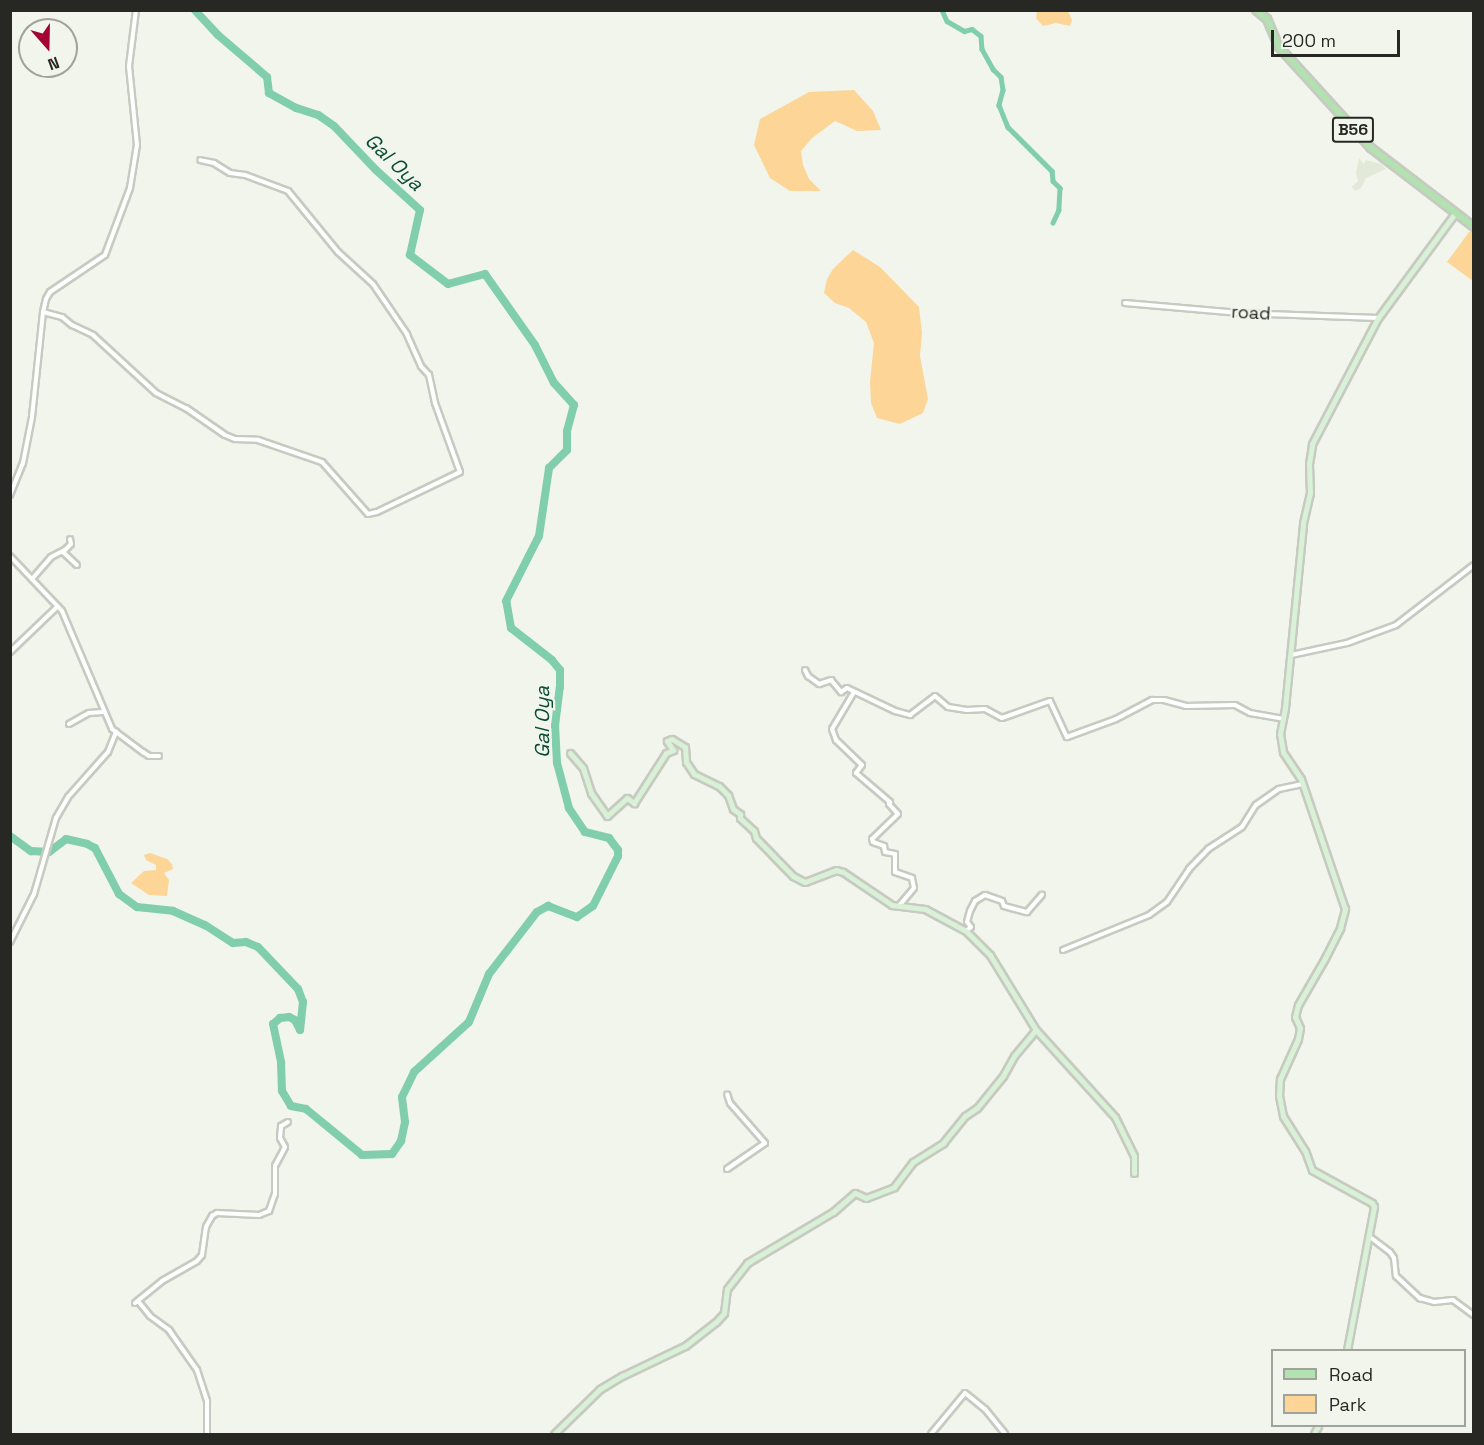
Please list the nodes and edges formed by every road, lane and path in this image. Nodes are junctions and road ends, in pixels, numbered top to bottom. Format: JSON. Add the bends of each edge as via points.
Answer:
{"nodes":[{"id":1,"x":136,"y":10,"type":"edge"},
{"id":2,"x":1256,"y":10,"type":"edge"},
{"id":3,"x":200,"y":160,"type":"dead end"},
{"id":4,"x":1455,"y":213,"type":"junction"},
{"id":5,"x":1473,"y":226,"type":"edge"},
{"id":6,"x":1125,"y":303,"type":"dead end"},
{"id":7,"x":43,"y":312,"type":"junction"},
{"id":8,"x":1377,"y":318,"type":"junction"},
{"id":9,"x":10,"y":495,"type":"edge"},
{"id":10,"x":70,"y":539,"type":"dead end"},
{"id":11,"x":63,"y":552,"type":"junction"},
{"id":12,"x":10,"y":556,"type":"edge"},
{"id":13,"x":77,"y":565,"type":"dead end"},
{"id":14,"x":1473,"y":565,"type":"edge"},
{"id":15,"x":32,"y":579,"type":"junction"},
{"id":16,"x":58,"y":606,"type":"junction"},
{"id":17,"x":12,"y":650,"type":"edge"},
{"id":18,"x":1291,"y":655,"type":"junction"},
{"id":19,"x":805,"y":670,"type":"dead end"},
{"id":20,"x":854,"y":692,"type":"junction"},
{"id":21,"x":103,"y":712,"type":"junction"},
{"id":22,"x":1283,"y":719,"type":"junction"},
{"id":23,"x":69,"y":724,"type":"dead end"},
{"id":24,"x":116,"y":732,"type":"junction"},
{"id":25,"x":570,"y":753,"type":"dead end"},
{"id":26,"x":159,"y":756,"type":"dead end"},
{"id":27,"x":1303,"y":784,"type":"junction"},
{"id":28,"x":1042,"y":895,"type":"dead end"},
{"id":29,"x":899,"y":906,"type":"junction"},
{"id":30,"x":966,"y":931,"type":"junction"},
{"id":31,"x":10,"y":942,"type":"edge"},
{"id":32,"x":1063,"y":950,"type":"dead end"},
{"id":33,"x":1036,"y":1030,"type":"junction"},
{"id":34,"x":728,"y":1094,"type":"dead end"},
{"id":35,"x":288,"y":1122,"type":"dead end"},
{"id":36,"x":727,"y":1169,"type":"dead end"},
{"id":37,"x":1134,"y":1173,"type":"dead end"},
{"id":38,"x":1370,"y":1237,"type":"junction"},
{"id":39,"x":1473,"y":1315,"type":"edge"},
{"id":40,"x":1347,"y":1349,"type":"edge"},
{"id":41,"x":207,"y":1434,"type":"edge"},
{"id":42,"x":554,"y":1434,"type":"edge"},
{"id":43,"x":931,"y":1434,"type":"edge"},
{"id":44,"x":1005,"y":1434,"type":"edge"}],
"edges":[{"from":1,"to":7,"type":"street","via":[[129,66],[137,145],[130,188],[105,255],[50,292]]},
{"from":2,"to":4,"type":"main road","number":"B56","via":[[1267,19],[1279,47],[1371,148]]},
{"from":3,"to":7,"type":"street","via":[[288,191],[338,252],[373,285],[429,375],[460,472],[368,514],[322,462],[258,440],[225,435],[156,393],[93,334],[62,317]]},
{"from":4,"to":5,"type":"main road","number":"B56"},
{"from":4,"to":8,"type":"main road"},
{"from":6,"to":8,"type":"street","name":"road","via":[[1240,313]]},
{"from":7,"to":9,"type":"street","via":[[32,417],[23,463]]},
{"from":8,"to":18,"type":"main road","via":[[1310,449],[1310,494],[1303,523]]},
{"from":10,"to":11,"type":"street","via":[[71,544]]},
{"from":11,"to":13,"type":"street"},
{"from":11,"to":15,"type":"street","via":[[51,557]]},
{"from":12,"to":15,"type":"street"},
{"from":14,"to":18,"type":"street","via":[[1396,625],[1347,643]]},
{"from":15,"to":16,"type":"street"},
{"from":16,"to":17,"type":"street"},
{"from":16,"to":21,"type":"street"},
{"from":18,"to":22,"type":"main road"},
{"from":19,"to":20,"type":"street","via":[[819,684],[831,680],[840,692],[848,688]]},
{"from":20,"to":22,"type":"street","via":[[910,715],[934,696],[948,707],[985,709],[1002,718],[1050,701],[1067,737],[1116,719],[1152,700],[1186,706],[1235,705],[1250,713]]},
{"from":20,"to":29,"type":"street","via":[[832,729],[836,740],[862,765],[856,773],[898,814],[872,839],[884,846],[885,852],[895,855],[895,872],[912,878],[914,888]]},
{"from":21,"to":23,"type":"street","via":[[89,712]]},
{"from":21,"to":24,"type":"street"},
{"from":22,"to":27,"type":"main road","via":[[1283,752]]},
{"from":24,"to":26,"type":"street","via":[[150,756]]},
{"from":24,"to":31,"type":"street","via":[[106,754],[68,797],[56,818],[34,894]]},
{"from":25,"to":29,"type":"main road","via":[[583,768],[591,793],[607,816],[627,798],[634,803],[666,753],[673,750],[667,741],[672,739],[685,747],[686,762],[694,774],[728,795],[733,809],[756,838],[793,876],[805,882],[836,870]]},
{"from":27,"to":32,"type":"street","via":[[1280,789],[1256,805],[1242,827],[1208,849],[1167,902],[1149,915]]},
{"from":27,"to":38,"type":"main road","via":[[1345,909],[1340,928],[1297,1010],[1298,1039],[1280,1079],[1279,1096],[1283,1116],[1312,1170],[1372,1203]]},
{"from":28,"to":30,"type":"street","via":[[1027,912],[1004,906],[1002,901],[985,895],[970,910],[967,922],[971,927]]},
{"from":29,"to":30,"type":"main road","via":[[925,909]]},
{"from":30,"to":33,"type":"main road","via":[[990,955]]},
{"from":33,"to":37,"type":"main road","via":[[1115,1117],[1134,1156]]},
{"from":33,"to":42,"type":"main road","via":[[977,1108],[965,1116],[943,1143],[913,1162],[894,1187],[866,1198],[855,1193],[833,1212],[747,1263],[727,1289],[724,1313],[716,1322],[685,1346],[600,1389]]},
{"from":34,"to":36,"type":"street","via":[[730,1103],[765,1143]]},
{"from":35,"to":41,"type":"street","via":[[281,1125],[280,1138],[285,1147],[275,1166],[275,1194],[269,1211],[259,1215],[212,1216],[197,1261],[136,1302],[170,1330],[197,1370],[207,1401]]},
{"from":38,"to":39,"type":"street","via":[[1390,1252],[1395,1276],[1420,1298],[1456,1301]]},
{"from":38,"to":40,"type":"main road"},
{"from":43,"to":44,"type":"street","via":[[965,1393],[985,1408]]}]}
